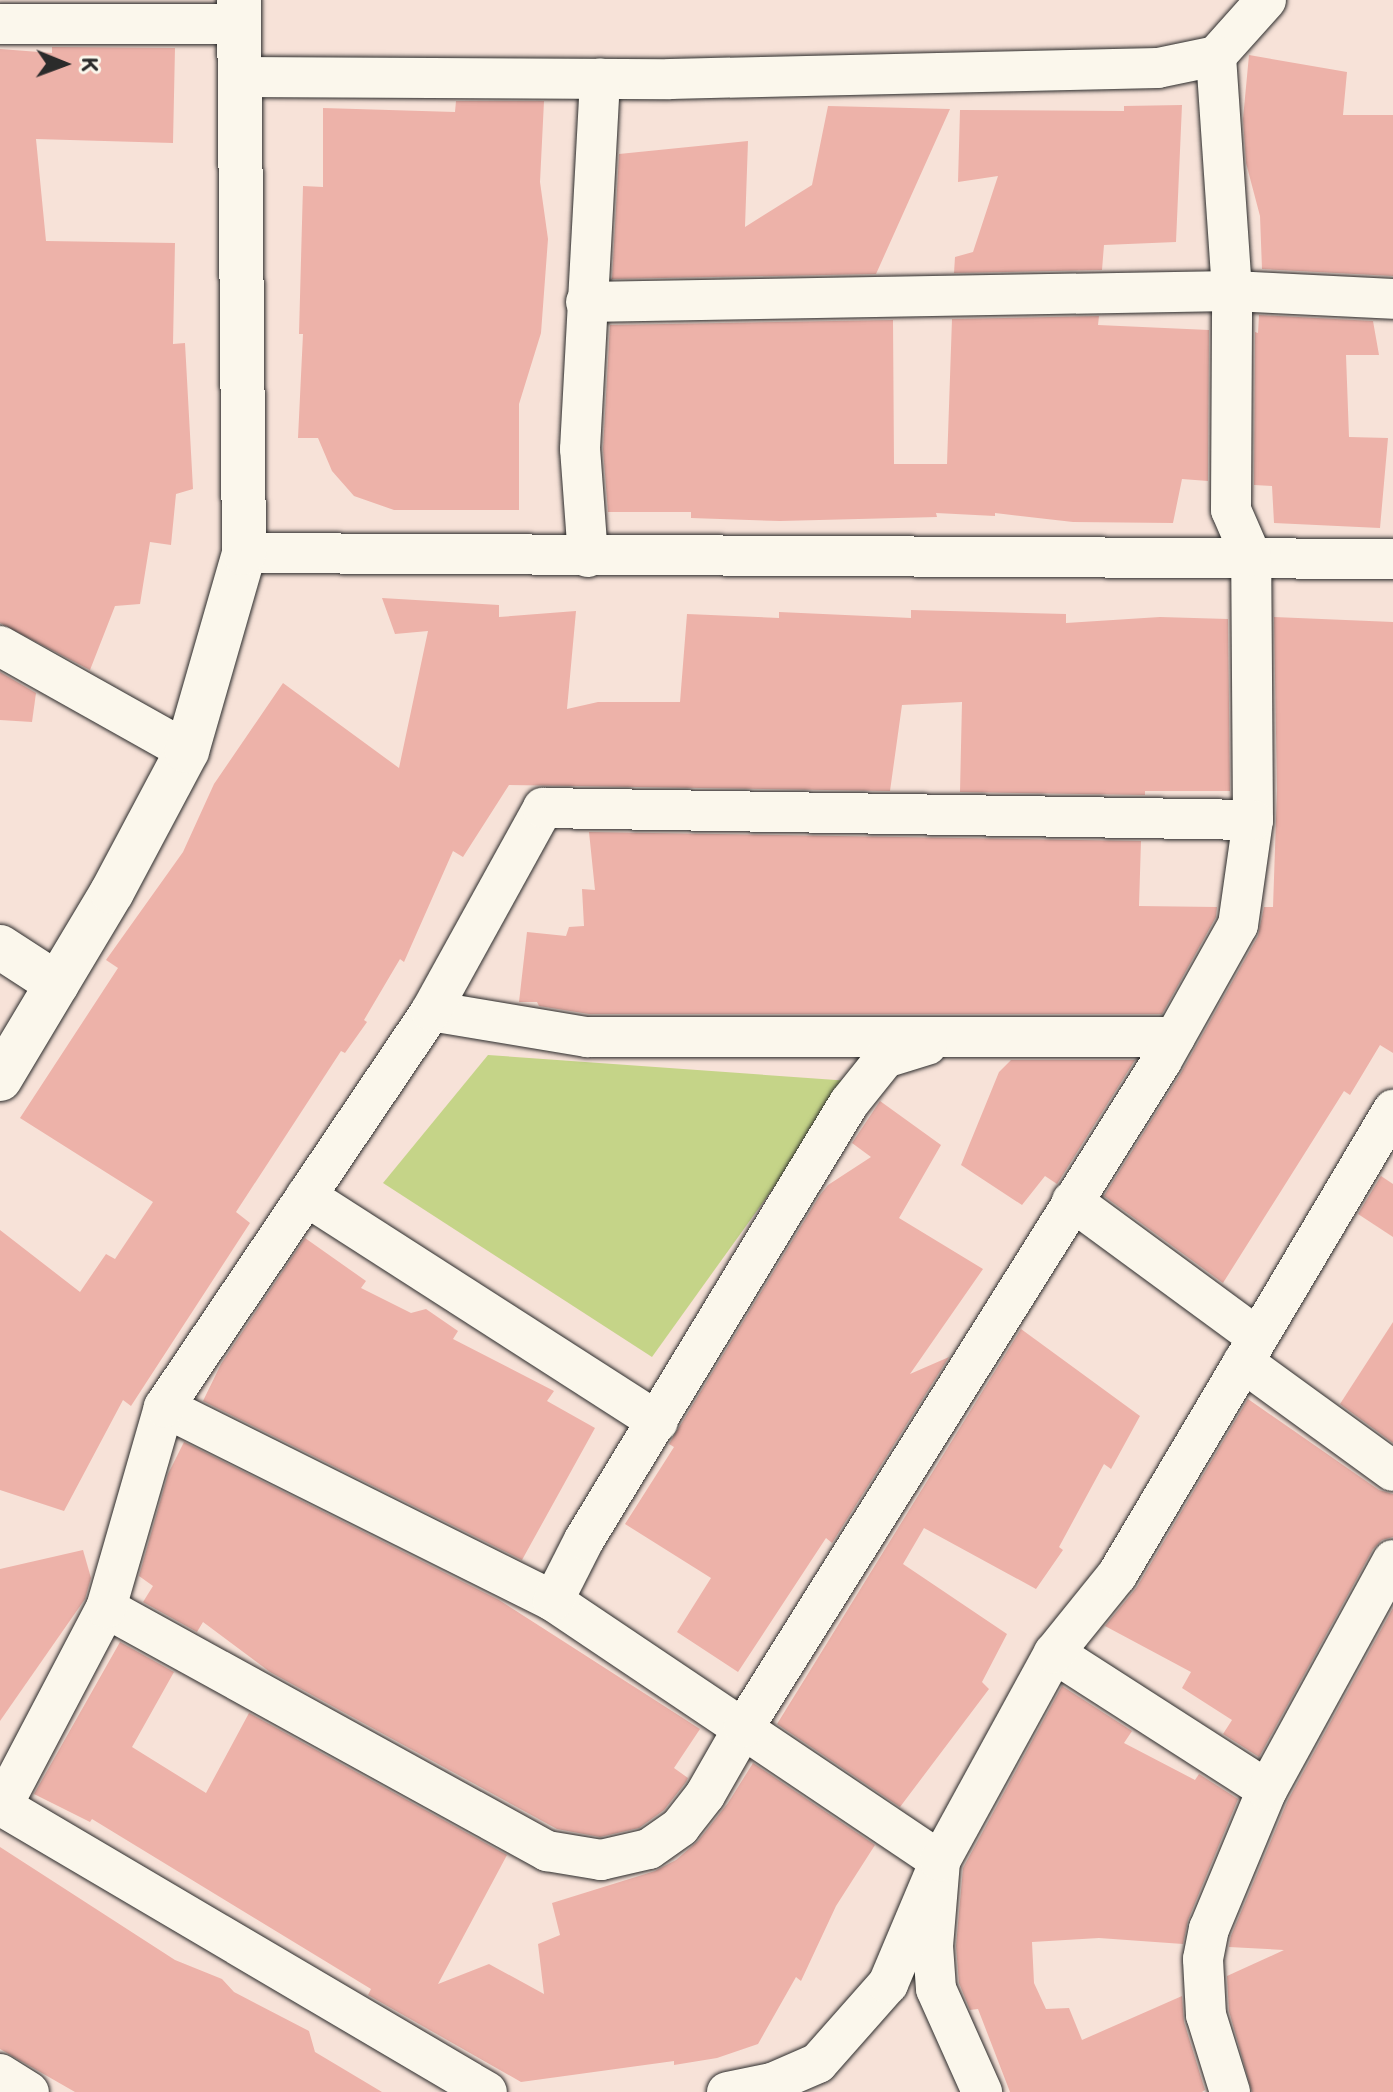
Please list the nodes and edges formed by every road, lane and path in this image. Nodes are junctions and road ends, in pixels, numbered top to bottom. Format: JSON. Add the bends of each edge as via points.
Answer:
{"nodes":[{"id":1,"x":1266,"y":0,"type":"edge"},
{"id":2,"x":239,"y":12,"type":"edge"},
{"id":3,"x":0,"y":24,"type":"edge"},
{"id":4,"x":1216,"y":56,"type":"junction"},
{"id":5,"x":240,"y":77,"type":"junction"},
{"id":6,"x":600,"y":79,"type":"junction"},
{"id":7,"x":1232,"y":291,"type":"junction"},
{"id":8,"x":1393,"y":299,"type":"edge"},
{"id":9,"x":586,"y":302,"type":"junction"},
{"id":10,"x":244,"y":553,"type":"junction"},
{"id":11,"x":1251,"y":556,"type":"junction"},
{"id":12,"x":588,"y":557,"type":"junction"},
{"id":13,"x":1393,"y":559,"type":"edge"},
{"id":14,"x":0,"y":646,"type":"edge"},
{"id":15,"x":187,"y":751,"type":"junction"},
{"id":16,"x":1253,"y":820,"type":"junction"},
{"id":17,"x":0,"y":947,"type":"edge"},
{"id":18,"x":57,"y":984,"type":"junction"},
{"id":19,"x":431,"y":1011,"type":"junction"},
{"id":20,"x":961,"y":1034,"type":"junction"},
{"id":21,"x":1175,"y":1037,"type":"junction"},
{"id":22,"x":0,"y":1079,"type":"edge"},
{"id":23,"x":1393,"y":1110,"type":"edge"},
{"id":24,"x":306,"y":1196,"type":"junction"},
{"id":25,"x":1072,"y":1201,"type":"junction"},
{"id":26,"x":1250,"y":1349,"type":"junction"},
{"id":27,"x":164,"y":1407,"type":"junction"},
{"id":28,"x":658,"y":1422,"type":"junction"},
{"id":29,"x":1393,"y":1471,"type":"edge"},
{"id":30,"x":1393,"y":1560,"type":"edge"},
{"id":31,"x":553,"y":1601,"type":"junction"},
{"id":32,"x":106,"y":1608,"type":"junction"},
{"id":33,"x":1054,"y":1653,"type":"junction"},
{"id":34,"x":744,"y":1727,"type":"junction"},
{"id":35,"x":1267,"y":1790,"type":"junction"},
{"id":36,"x":1,"y":1806,"type":"edge"},
{"id":37,"x":940,"y":1861,"type":"junction"},
{"id":38,"x":0,"y":2074,"type":"edge"},
{"id":39,"x":812,"y":2078,"type":"edge"},
{"id":40,"x":29,"y":2092,"type":"edge"},
{"id":41,"x":487,"y":2092,"type":"edge"},
{"id":42,"x":727,"y":2092,"type":"edge"},
{"id":43,"x":982,"y":2092,"type":"edge"},
{"id":44,"x":1230,"y":2092,"type":"edge"}],
"edges":[{"from":1,"to":4,"type":"street"},
{"from":2,"to":3,"type":"street"},
{"from":2,"to":5,"type":"street"},
{"from":4,"to":6,"type":"street","via":[[1158,68]]},
{"from":4,"to":7,"type":"street"},
{"from":5,"to":6,"type":"street"},
{"from":5,"to":10,"type":"street"},
{"from":6,"to":9,"type":"street"},
{"from":7,"to":8,"type":"street"},
{"from":7,"to":9,"type":"street"},
{"from":7,"to":11,"type":"street","via":[[1231,510]]},
{"from":9,"to":12,"type":"street","via":[[580,449]]},
{"from":10,"to":12,"type":"street"},
{"from":10,"to":15,"type":"street"},
{"from":11,"to":12,"type":"street"},
{"from":11,"to":13,"type":"street"},
{"from":11,"to":16,"type":"street"},
{"from":14,"to":15,"type":"street"},
{"from":15,"to":18,"type":"street"},
{"from":16,"to":19,"type":"street","via":[[543,808]]},
{"from":16,"to":21,"type":"street","via":[[1238,925]]},
{"from":17,"to":18,"type":"street"},
{"from":18,"to":22,"type":"street"},
{"from":19,"to":20,"type":"street","via":[[587,1037]]},
{"from":19,"to":24,"type":"street"},
{"from":20,"to":21,"type":"street"},
{"from":20,"to":28,"type":"street","via":[[885,1058],[849,1103]]},
{"from":21,"to":25,"type":"street"},
{"from":23,"to":26,"type":"street"},
{"from":24,"to":27,"type":"street"},
{"from":24,"to":28,"type":"street"},
{"from":25,"to":26,"type":"street"},
{"from":25,"to":34,"type":"street"},
{"from":26,"to":29,"type":"street"},
{"from":26,"to":33,"type":"street","via":[[1117,1575]]},
{"from":27,"to":31,"type":"street"},
{"from":27,"to":32,"type":"street"},
{"from":28,"to":31,"type":"street","via":[[584,1540]]},
{"from":30,"to":35,"type":"street"},
{"from":31,"to":34,"type":"street"},
{"from":32,"to":34,"type":"street","via":[[547,1851],[601,1860],[649,1849],[680,1827],[705,1795]]},
{"from":32,"to":36,"type":"street"},
{"from":33,"to":35,"type":"street"},
{"from":33,"to":37,"type":"street"},
{"from":34,"to":37,"type":"street"},
{"from":35,"to":44,"type":"street","via":[[1209,1929],[1203,1959],[1206,2015]]},
{"from":36,"to":41,"type":"street"},
{"from":37,"to":39,"type":"street","via":[[888,1984]]},
{"from":37,"to":43,"type":"street","via":[[934,1921],[936,1989]]},
{"from":38,"to":40,"type":"street"},
{"from":39,"to":42,"type":"street"}]}
